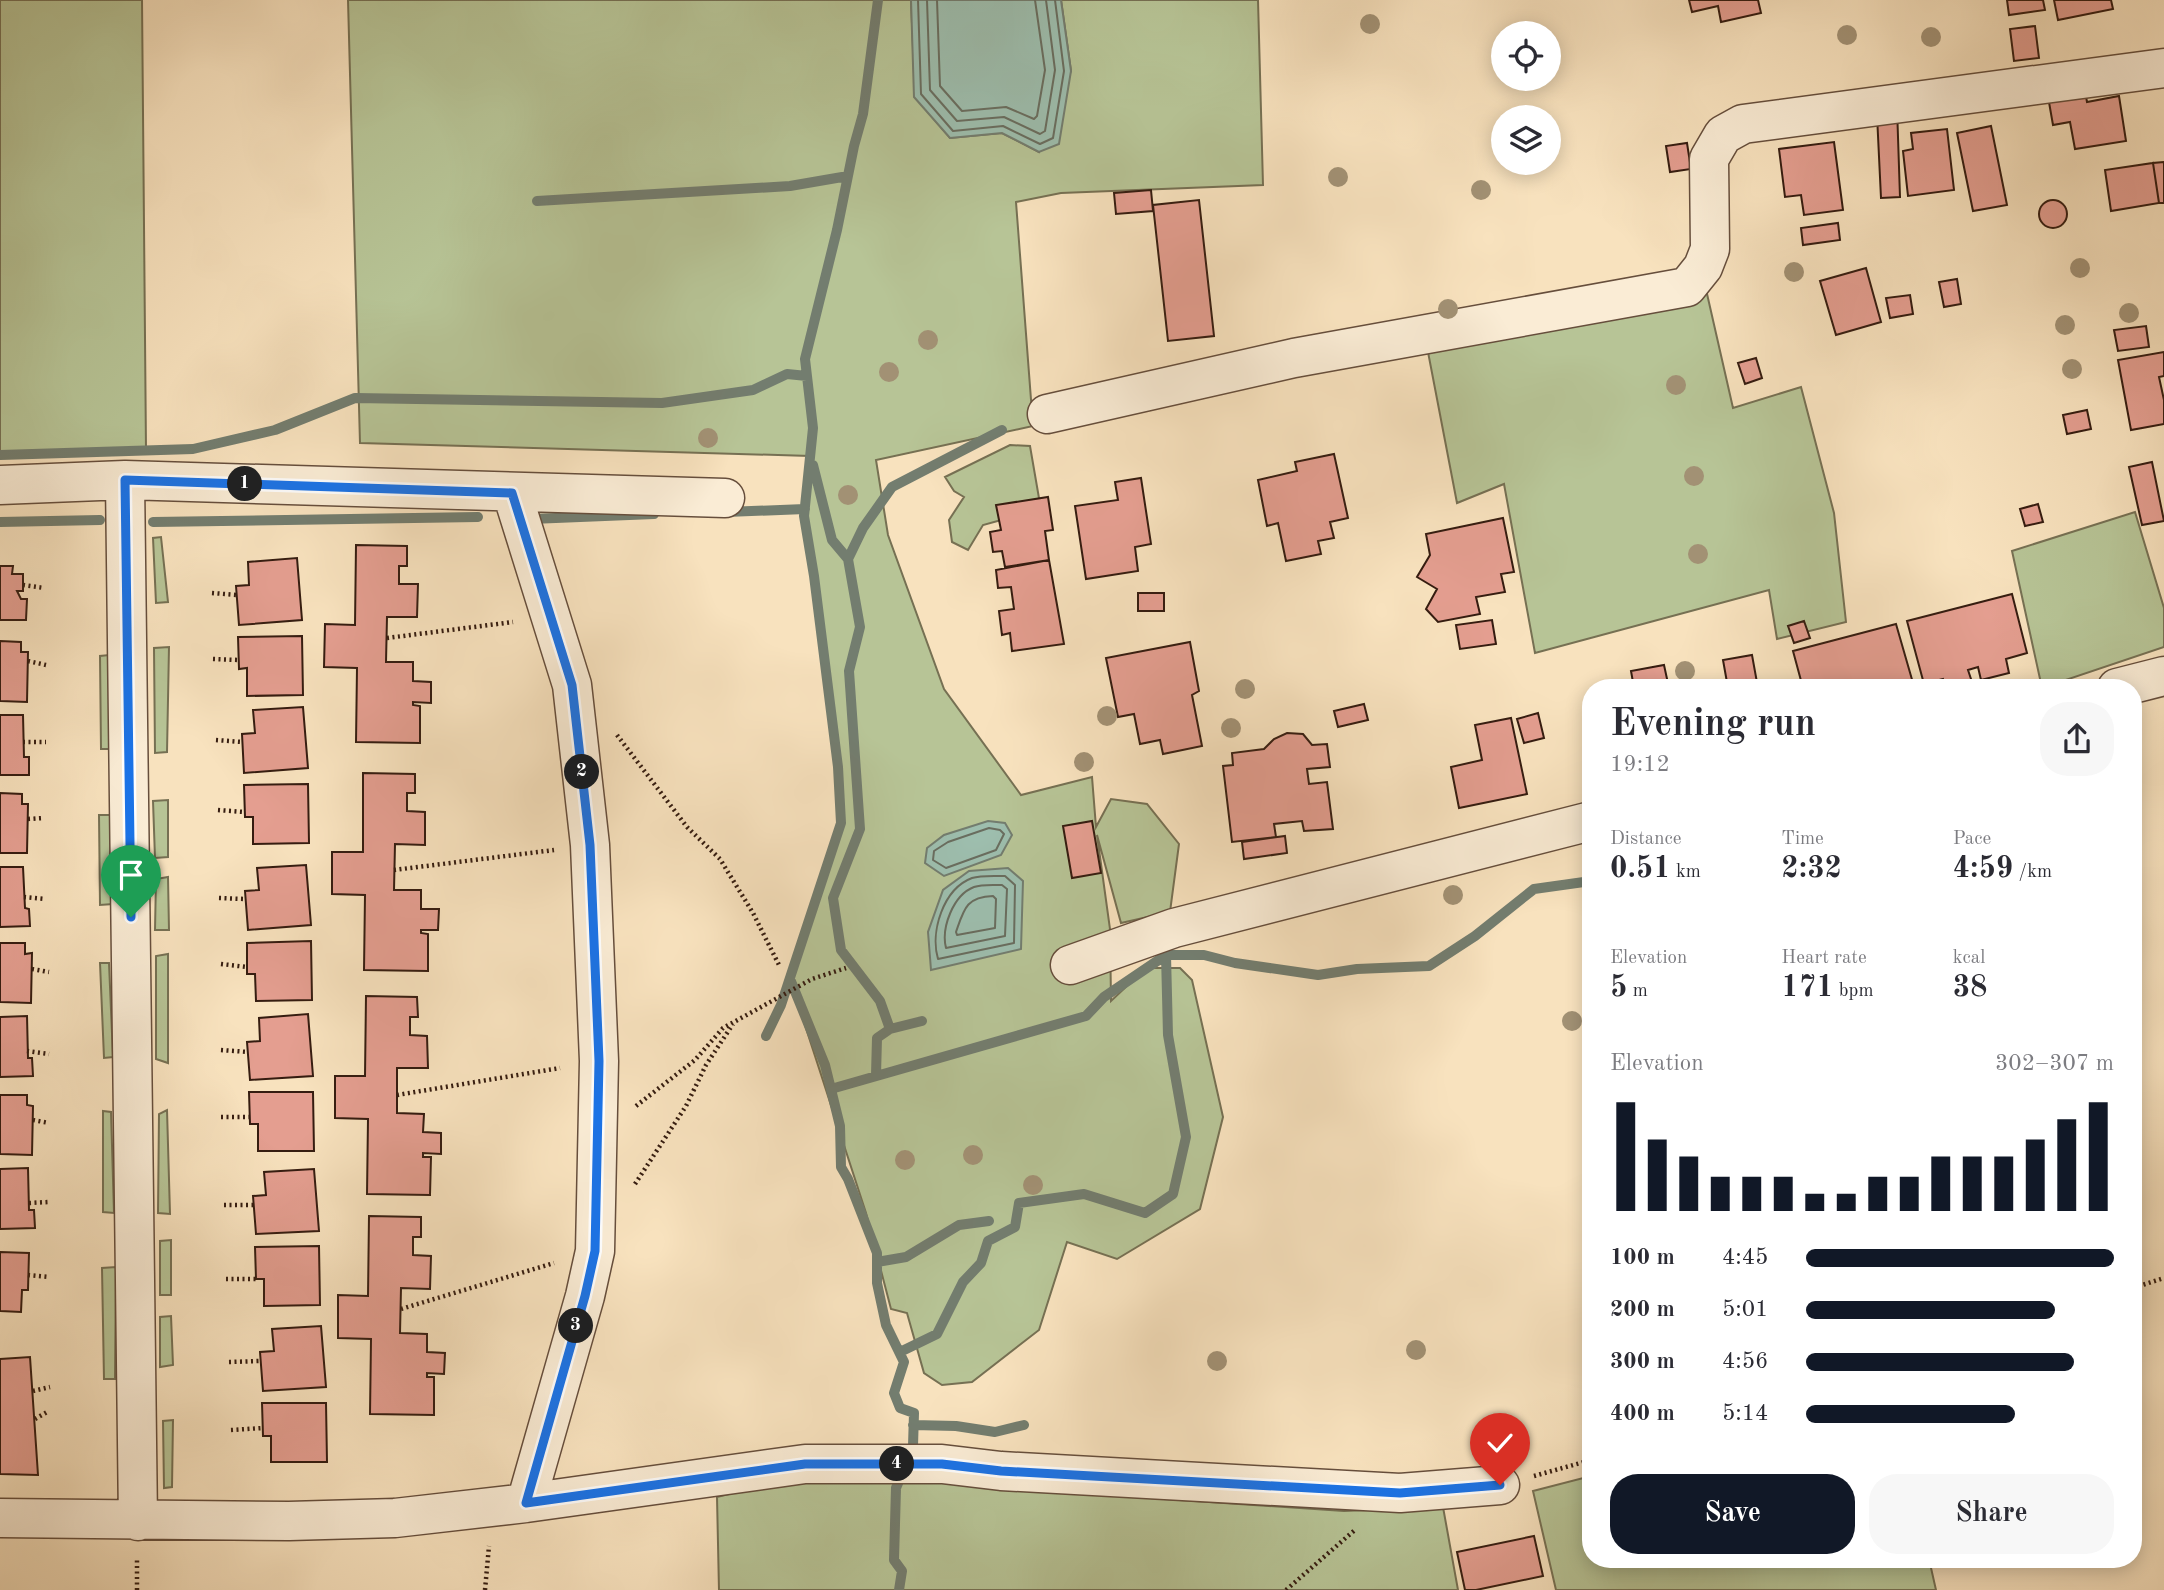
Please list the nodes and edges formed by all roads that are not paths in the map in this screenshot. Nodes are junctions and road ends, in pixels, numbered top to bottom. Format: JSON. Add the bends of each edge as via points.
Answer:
{"nodes":[{"id":1,"x":2164,"y":68,"type":"edge"},
{"id":2,"x":1047,"y":414,"type":"dead end"},
{"id":3,"x":125,"y":480,"type":"junction"},
{"id":4,"x":0,"y":485,"type":"edge"},
{"id":5,"x":512,"y":493,"type":"junction"},
{"id":6,"x":724,"y":498,"type":"dead end"},
{"id":7,"x":2164,"y":676,"type":"edge"},
{"id":8,"x":2142,"y":682,"type":"edge"},
{"id":9,"x":1582,"y":823,"type":"edge"},
{"id":10,"x":1070,"y":965,"type":"dead end"},
{"id":11,"x":1500,"y":1485,"type":"road end"},
{"id":12,"x":526,"y":1503,"type":"junction"},
{"id":13,"x":0,"y":1518,"type":"edge"},
{"id":14,"x":138,"y":1521,"type":"junction"}],
"edges":[{"from":1,"to":2,"type":"street","via":[[1743,124],[1723,135],[1709,159],[1710,249],[1703,267],[1687,286],[1294,358]]},
{"from":3,"to":4,"type":"street"},
{"from":3,"to":5,"type":"street"},
{"from":3,"to":14,"type":"street"},
{"from":5,"to":6,"type":"street"},
{"from":5,"to":12,"type":"street","via":[[572,685],[590,845],[599,1061],[595,1251]]},
{"from":7,"to":8,"type":"street"},
{"from":9,"to":10,"type":"street","via":[[1174,928]]},
{"from":11,"to":12,"type":"street","via":[[1400,1493],[942,1464],[805,1464]]},
{"from":12,"to":14,"type":"street","via":[[395,1518]]},
{"from":13,"to":14,"type":"street"}]}
